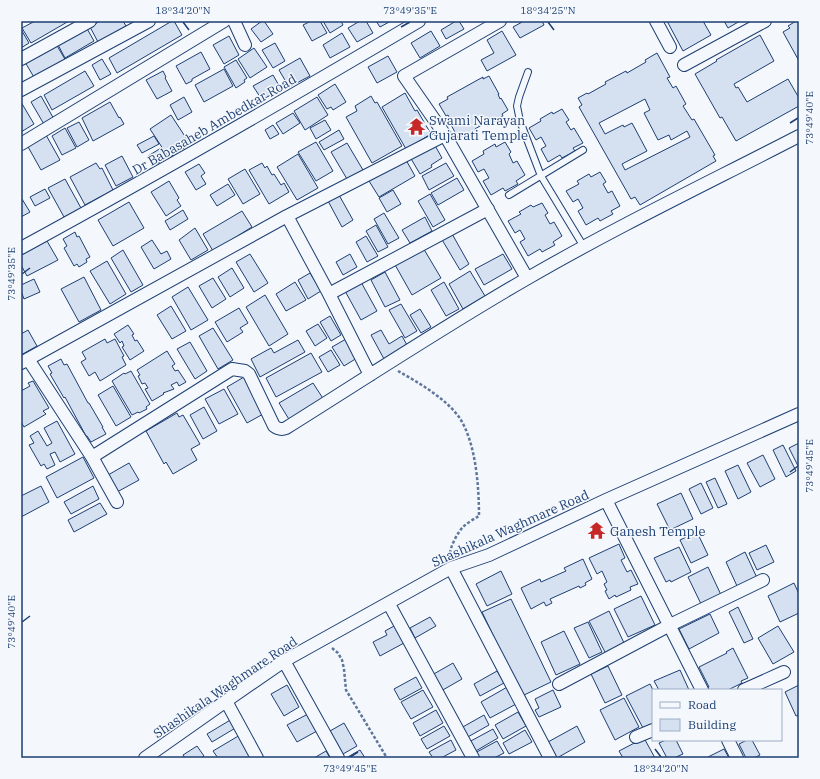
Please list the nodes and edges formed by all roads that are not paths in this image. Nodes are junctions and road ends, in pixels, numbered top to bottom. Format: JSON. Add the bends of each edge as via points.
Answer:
{"nodes":[{"id":1,"x":90,"y":21,"type":"edge"},
{"id":2,"x":149,"y":21,"type":"edge"},
{"id":3,"x":224,"y":21,"type":"edge"},
{"id":4,"x":234,"y":21,"type":"edge"},
{"id":5,"x":419,"y":21,"type":"edge"},
{"id":6,"x":499,"y":21,"type":"edge"},
{"id":7,"x":656,"y":21,"type":"edge"},
{"id":8,"x":765,"y":21,"type":"edge"},
{"id":9,"x":245,"y":45,"type":"dead end"},
{"id":10,"x":670,"y":47,"type":"dead end"},
{"id":11,"x":21,"y":59,"type":"edge"},
{"id":12,"x":684,"y":65,"type":"dead end"},
{"id":13,"x":528,"y":72,"type":"dead end"},
{"id":14,"x":21,"y":90,"type":"edge"},
{"id":15,"x":445,"y":134,"type":"junction"},
{"id":16,"x":799,"y":136,"type":"edge"},
{"id":17,"x":21,"y":144,"type":"edge"},
{"id":18,"x":583,"y":150,"type":"dead end"},
{"id":19,"x":541,"y":176,"type":"junction"},
{"id":20,"x":509,"y":195,"type":"dead end"},
{"id":21,"x":488,"y":209,"type":"junction"},
{"id":22,"x":287,"y":216,"type":"junction"},
{"id":23,"x":584,"y":247,"type":"junction"},
{"id":24,"x":21,"y":248,"type":"edge"},
{"id":25,"x":527,"y":278,"type":"junction"},
{"id":26,"x":329,"y":294,"type":"junction"},
{"id":27,"x":24,"y":361,"type":"edge"},
{"id":28,"x":370,"y":375,"type":"junction"},
{"id":29,"x":799,"y":414,"type":"edge"},
{"id":30,"x":92,"y":457,"type":"junction"},
{"id":31,"x":606,"y":500,"type":"junction"},
{"id":32,"x":117,"y":502,"type":"dead end"},
{"id":33,"x":451,"y":568,"type":"junction"},
{"id":34,"x":763,"y":580,"type":"dead end"},
{"id":35,"x":389,"y":604,"type":"junction"},
{"id":36,"x":670,"y":625,"type":"junction"},
{"id":37,"x":284,"y":661,"type":"junction"},
{"id":38,"x":784,"y":672,"type":"dead end"},
{"id":39,"x":559,"y":684,"type":"dead end"},
{"id":40,"x":702,"y":689,"type":"edge"},
{"id":41,"x":746,"y":689,"type":"edge"},
{"id":42,"x":226,"y":701,"type":"junction"},
{"id":43,"x":652,"y":730,"type":"edge"},
{"id":44,"x":636,"y":737,"type":"dead end"},
{"id":45,"x":728,"y":741,"type":"edge"},
{"id":46,"x":145,"y":758,"type":"edge"},
{"id":47,"x":258,"y":758,"type":"edge"},
{"id":48,"x":338,"y":758,"type":"edge"},
{"id":49,"x":473,"y":758,"type":"edge"},
{"id":50,"x":550,"y":758,"type":"edge"},
{"id":51,"x":737,"y":758,"type":"edge"}],
"edges":[{"from":1,"to":11,"type":"street"},
{"from":2,"to":14,"type":"street"},
{"from":3,"to":17,"type":"street"},
{"from":4,"to":9,"type":"street"},
{"from":5,"to":24,"type":"street","name":"Dr Babasaheb Ambedkar Road","via":[[274,107]]},
{"from":6,"to":15,"type":"street","via":[[404,76]]},
{"from":7,"to":10,"type":"street"},
{"from":8,"to":12,"type":"street"},
{"from":13,"to":19,"type":"lane","via":[[517,106],[520,121]]},
{"from":15,"to":21,"type":"street"},
{"from":15,"to":22,"type":"street"},
{"from":16,"to":23,"type":"street"},
{"from":18,"to":19,"type":"lane"},
{"from":19,"to":20,"type":"lane"},
{"from":19,"to":23,"type":"lane"},
{"from":21,"to":25,"type":"street"},
{"from":21,"to":26,"type":"street"},
{"from":22,"to":26,"type":"street"},
{"from":22,"to":27,"type":"street"},
{"from":23,"to":25,"type":"street"},
{"from":25,"to":28,"type":"street"},
{"from":26,"to":28,"type":"street"},
{"from":27,"to":30,"type":"street"},
{"from":28,"to":30,"type":"street","via":[[282,430],[274,426],[248,374],[232,369]]},
{"from":29,"to":31,"type":"street","name":"Shashikala Waghmare Road"},
{"from":30,"to":32,"type":"street"},
{"from":31,"to":33,"type":"street","name":"Shashikala Waghmare Road","via":[[488,555]]},
{"from":31,"to":36,"type":"street"},
{"from":33,"to":35,"type":"street","name":"Shashikala Waghmare Road"},
{"from":33,"to":50,"type":"street"},
{"from":34,"to":36,"type":"street"},
{"from":35,"to":37,"type":"street","name":"Shashikala Waghmare Road"},
{"from":35,"to":49,"type":"street"},
{"from":36,"to":39,"type":"street"},
{"from":36,"to":40,"type":"street"},
{"from":37,"to":42,"type":"street","name":"Shashikala Waghmare Road"},
{"from":37,"to":48,"type":"street"},
{"from":38,"to":41,"type":"street"},
{"from":42,"to":46,"type":"street","name":"Shashikala Waghmare Road"},
{"from":42,"to":47,"type":"street"},
{"from":43,"to":44,"type":"street"},
{"from":45,"to":51,"type":"street"}]}
